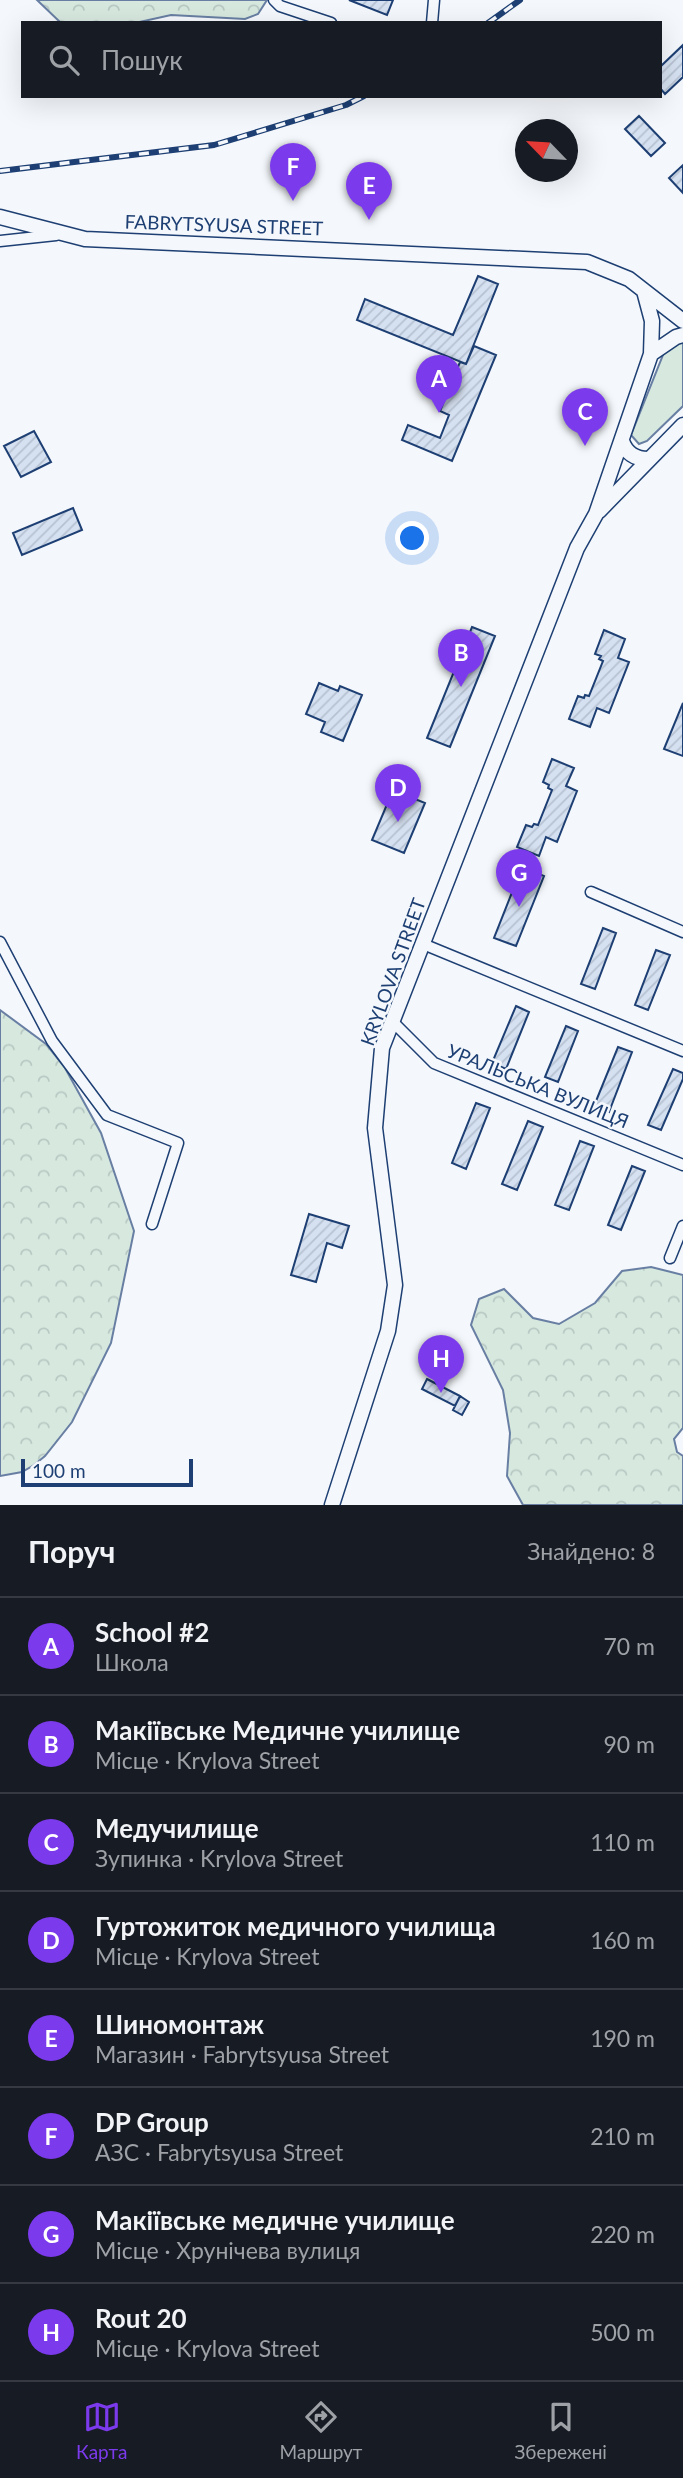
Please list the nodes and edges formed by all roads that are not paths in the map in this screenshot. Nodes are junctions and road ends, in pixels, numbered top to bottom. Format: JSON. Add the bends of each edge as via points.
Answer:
{"nodes":[{"id":1,"x":274,"y":0,"type":"edge"},
{"id":2,"x":434,"y":0,"type":"edge"},
{"id":3,"x":325,"y":21,"type":"edge"},
{"id":4,"x":432,"y":21,"type":"edge"},
{"id":5,"x":0,"y":217,"type":"edge"},
{"id":6,"x":65,"y":234,"type":"junction"},
{"id":7,"x":0,"y":240,"type":"edge"},
{"id":8,"x":644,"y":291,"type":"junction"},
{"id":9,"x":683,"y":321,"type":"edge"},
{"id":10,"x":683,"y":335,"type":"edge"},
{"id":11,"x":651,"y":354,"type":"junction"},
{"id":12,"x":683,"y":425,"type":"edge"},
{"id":13,"x":622,"y":441,"type":"junction"},
{"id":14,"x":648,"y":459,"type":"junction"},
{"id":15,"x":596,"y":514,"type":"junction"},
{"id":16,"x":591,"y":892,"type":"dead end"},
{"id":17,"x":683,"y":932,"type":"edge"},
{"id":18,"x":0,"y":942,"type":"edge"},
{"id":19,"x":422,"y":944,"type":"junction"},
{"id":20,"x":392,"y":1021,"type":"junction"},
{"id":21,"x":683,"y":1051,"type":"edge"},
{"id":22,"x":683,"y":1165,"type":"edge"},
{"id":23,"x":152,"y":1224,"type":"dead end"},
{"id":24,"x":683,"y":1226,"type":"edge"},
{"id":25,"x":670,"y":1258,"type":"dead end"},
{"id":26,"x":332,"y":1505,"type":"edge"}],
"edges":[{"from":1,"to":3,"type":"street"},
{"from":2,"to":4,"type":"street"},
{"from":5,"to":6,"type":"main road","name":"FABRYTSYUSA STREET"},
{"from":6,"to":7,"type":"street"},
{"from":6,"to":8,"type":"main road","name":"FABRYTSYUSA STREET","via":[[85,239],[587,262],[629,279]]},
{"from":8,"to":9,"type":"main road","name":"FABRYTSYUSA STREET"},
{"from":8,"to":11,"type":"main road","via":[[652,321]]},
{"from":10,"to":11,"type":"main road"},
{"from":11,"to":13,"type":"main road"},
{"from":12,"to":14,"type":"main road"},
{"from":13,"to":14,"type":"main road","via":[[625,451]]},
{"from":13,"to":15,"type":"main road"},
{"from":14,"to":15,"type":"main road"},
{"from":15,"to":19,"type":"main road","name":"KRYLOVA STREET","via":[[577,548]]},
{"from":16,"to":17,"type":"street"},
{"from":18,"to":23,"type":"street","via":[[52,1041],[107,1115],[178,1143]]},
{"from":19,"to":20,"type":"main road","name":"KRYLOVA STREET"},
{"from":19,"to":21,"type":"street"},
{"from":20,"to":22,"type":"street","name":"УРАЛЬСЬКА ВУЛИЦЯ","via":[[434,1063]]},
{"from":20,"to":26,"type":"main road","name":"KRYLOVA STREET","via":[[382,1048],[374,1128],[394,1285],[388,1331]]},
{"from":24,"to":25,"type":"street"}]}
